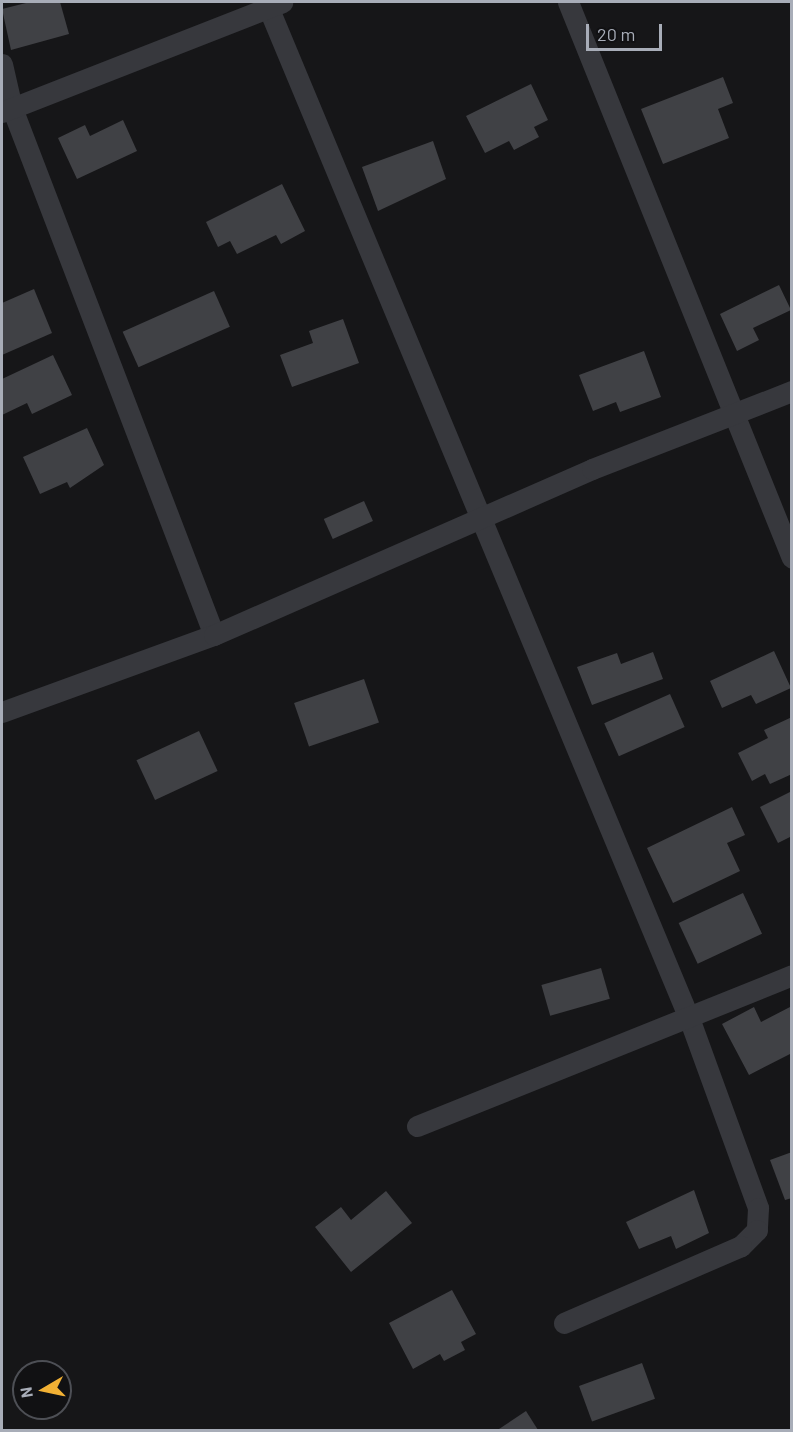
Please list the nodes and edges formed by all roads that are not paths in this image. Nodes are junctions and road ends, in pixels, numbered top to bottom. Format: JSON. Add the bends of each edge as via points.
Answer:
{"nodes":[{"id":1,"x":568,"y":2,"type":"edge"},
{"id":2,"x":272,"y":3,"type":"edge"},
{"id":3,"x":2,"y":64,"type":"edge"},
{"id":4,"x":7,"y":110,"type":"edge"},
{"id":5,"x":792,"y":391,"type":"edge"},
{"id":6,"x":736,"y":411,"type":"junction"},
{"id":7,"x":479,"y":521,"type":"junction"},
{"id":8,"x":792,"y":558,"type":"edge"},
{"id":9,"x":214,"y":635,"type":"junction"},
{"id":10,"x":2,"y":712,"type":"edge"},
{"id":11,"x":792,"y":975,"type":"edge"},
{"id":12,"x":689,"y":1018,"type":"junction"},
{"id":13,"x":417,"y":1126,"type":"dead end"},
{"id":14,"x":564,"y":1323,"type":"dead end"}],
"edges":[{"from":1,"to":6,"type":"street"},
{"from":2,"to":4,"type":"street"},
{"from":2,"to":7,"type":"street"},
{"from":3,"to":4,"type":"street"},
{"from":4,"to":9,"type":"street"},
{"from":5,"to":6,"type":"street"},
{"from":6,"to":7,"type":"street"},
{"from":6,"to":8,"type":"street"},
{"from":7,"to":9,"type":"street"},
{"from":7,"to":12,"type":"street"},
{"from":9,"to":10,"type":"street"},
{"from":11,"to":12,"type":"street"},
{"from":12,"to":13,"type":"street"},
{"from":12,"to":14,"type":"street","via":[[758,1208],[757,1230],[741,1246]]}]}
